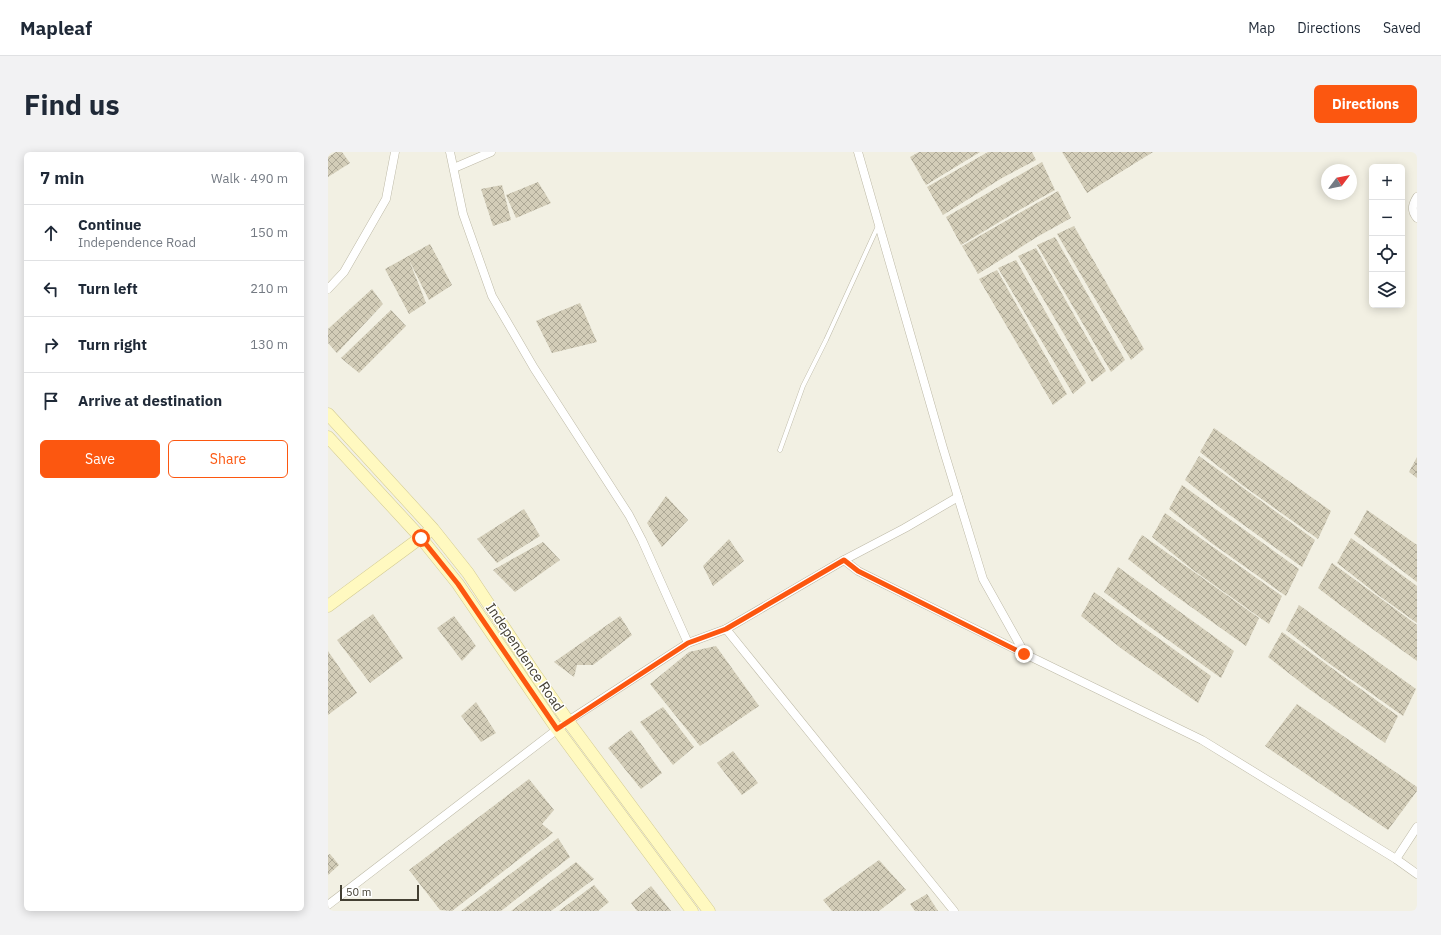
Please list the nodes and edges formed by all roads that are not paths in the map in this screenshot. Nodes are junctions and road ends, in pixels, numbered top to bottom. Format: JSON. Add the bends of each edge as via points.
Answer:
{"nodes":[{"id":1,"x":394,"y":152,"type":"edge"},
{"id":2,"x":450,"y":152,"type":"edge"},
{"id":3,"x":492,"y":152,"type":"edge"},
{"id":4,"x":858,"y":152,"type":"edge"},
{"id":5,"x":454,"y":168,"type":"junction"},
{"id":6,"x":1417,"y":197,"type":"edge"},
{"id":7,"x":1417,"y":218,"type":"edge"},
{"id":8,"x":879,"y":224,"type":"junction"},
{"id":9,"x":328,"y":289,"type":"edge"},
{"id":10,"x":328,"y":414,"type":"edge"},
{"id":11,"x":328,"y":437,"type":"edge"},
{"id":12,"x":780,"y":450,"type":"dead end"},
{"id":13,"x":958,"y":497,"type":"junction"},
{"id":14,"x":433,"y":529,"type":"junction"},
{"id":15,"x":421,"y":538,"type":"junction"},
{"id":16,"x":844,"y":560,"type":"junction"},
{"id":17,"x":328,"y":606,"type":"edge"},
{"id":18,"x":726,"y":629,"type":"junction"},
{"id":19,"x":688,"y":643,"type":"junction"},
{"id":20,"x":1024,"y":654,"type":"junction"},
{"id":21,"x":568,"y":721,"type":"junction"},
{"id":22,"x":557,"y":729,"type":"junction"},
{"id":23,"x":1417,"y":826,"type":"edge"},
{"id":24,"x":1396,"y":859,"type":"junction"},
{"id":25,"x":1417,"y":874,"type":"edge"},
{"id":26,"x":328,"y":905,"type":"edge"},
{"id":27,"x":692,"y":911,"type":"edge"},
{"id":28,"x":709,"y":911,"type":"edge"},
{"id":29,"x":954,"y":911,"type":"edge"}],
"edges":[{"from":1,"to":9,"type":"street","via":[[386,199],[344,272]]},
{"from":2,"to":5,"type":"street"},
{"from":3,"to":5,"type":"street"},
{"from":4,"to":8,"type":"street"},
{"from":5,"to":19,"type":"street","via":[[463,214],[492,296],[534,368],[629,515]]},
{"from":6,"to":7,"type":"street","via":[[1412,210]]},
{"from":8,"to":12,"type":"lane","via":[[802,386]]},
{"from":8,"to":13,"type":"street"},
{"from":10,"to":14,"type":"main road","name":"Independence Road"},
{"from":11,"to":15,"type":"main road","name":"Independence Road"},
{"from":13,"to":16,"type":"street"},
{"from":13,"to":20,"type":"street","via":[[983,579]]},
{"from":14,"to":15,"type":"main road"},
{"from":14,"to":21,"type":"main road","name":"Independence Road","via":[[468,573]]},
{"from":15,"to":17,"type":"main road"},
{"from":15,"to":22,"type":"main road","name":"Independence Road","via":[[458,584]]},
{"from":16,"to":18,"type":"street"},
{"from":16,"to":20,"type":"street","via":[[858,571]]},
{"from":18,"to":19,"type":"street"},
{"from":18,"to":29,"type":"street"},
{"from":19,"to":21,"type":"street"},
{"from":20,"to":24,"type":"street","via":[[1202,740]]},
{"from":21,"to":22,"type":"street"},
{"from":21,"to":28,"type":"main road","name":"Independence Road"},
{"from":22,"to":26,"type":"street"},
{"from":22,"to":27,"type":"main road","name":"Independence Road"},
{"from":23,"to":24,"type":"street"},
{"from":24,"to":25,"type":"street"}]}
